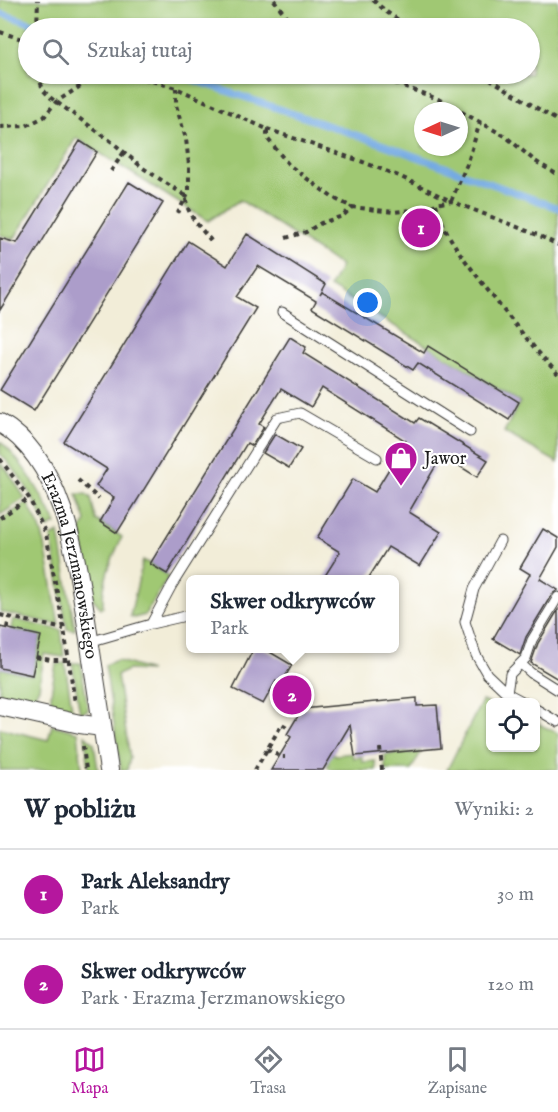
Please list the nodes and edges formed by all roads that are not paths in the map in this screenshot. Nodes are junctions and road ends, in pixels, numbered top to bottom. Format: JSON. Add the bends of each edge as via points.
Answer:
{"nodes":[{"id":1,"x":282,"y":312,"type":"dead end"},
{"id":2,"x":0,"y":423,"type":"edge"},
{"id":3,"x":470,"y":432,"type":"dead end"},
{"id":4,"x":376,"y":458,"type":"dead end"},
{"id":5,"x":500,"y":541,"type":"dead end"},
{"id":6,"x":558,"y":597,"type":"edge"},
{"id":7,"x":186,"y":616,"type":"edge"},
{"id":8,"x":151,"y":624,"type":"junction"},
{"id":9,"x":90,"y":644,"type":"junction"},
{"id":10,"x":520,"y":664,"type":"junction"},
{"id":11,"x":558,"y":690,"type":"edge"},
{"id":12,"x":507,"y":693,"type":"junction"},
{"id":13,"x":516,"y":698,"type":"edge"},
{"id":14,"x":0,"y":706,"type":"edge"},
{"id":15,"x":540,"y":711,"type":"edge"},
{"id":16,"x":558,"y":722,"type":"edge"},
{"id":17,"x":102,"y":727,"type":"junction"},
{"id":18,"x":109,"y":770,"type":"edge"}],
"edges":[{"from":1,"to":3,"type":"lane"},
{"from":2,"to":9,"type":"street","name":"Erazma Jerzmanowskiego","via":[[13,430],[32,451],[57,496],[68,525]]},
{"from":4,"to":8,"type":"lane","via":[[300,413],[277,418]]},
{"from":5,"to":12,"type":"lane","via":[[474,589],[465,622],[487,674]]},
{"from":6,"to":10,"type":"lane"},
{"from":7,"to":8,"type":"lane"},
{"from":8,"to":9,"type":"lane"},
{"from":9,"to":17,"type":"street","name":"Erazma Jerzmanowskiego"},
{"from":10,"to":11,"type":"lane"},
{"from":10,"to":12,"type":"lane","via":[[510,674]]},
{"from":12,"to":13,"type":"lane"},
{"from":14,"to":17,"type":"street"},
{"from":15,"to":16,"type":"lane"},
{"from":17,"to":18,"type":"street","name":"Erazma Jerzmanowskiego"}]}
